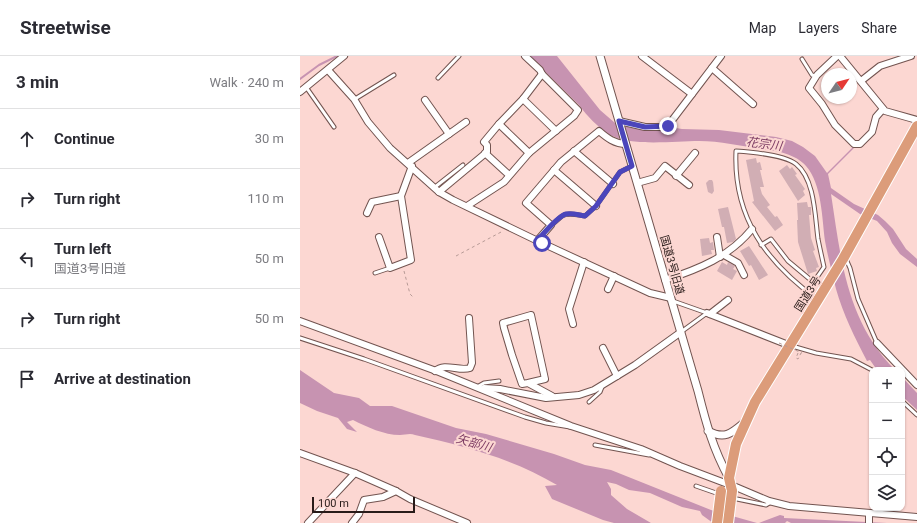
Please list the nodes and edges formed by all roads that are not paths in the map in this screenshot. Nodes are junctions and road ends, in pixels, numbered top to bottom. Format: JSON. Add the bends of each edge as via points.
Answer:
{"nodes":[{"id":1,"x":344,"y":56,"type":"edge"},
{"id":2,"x":459,"y":56,"type":"edge"},
{"id":3,"x":525,"y":56,"type":"edge"},
{"id":4,"x":600,"y":56,"type":"edge"},
{"id":5,"x":642,"y":56,"type":"edge"},
{"id":6,"x":722,"y":56,"type":"edge"},
{"id":7,"x":837,"y":56,"type":"edge"},
{"id":8,"x":840,"y":56,"type":"edge"},
{"id":9,"x":911,"y":56,"type":"edge"},
{"id":10,"x":802,"y":59,"type":"dead end"},
{"id":11,"x":712,"y":68,"type":"junction"},
{"id":12,"x":328,"y":70,"type":"junction"},
{"id":13,"x":542,"y":74,"type":"junction"},
{"id":14,"x":394,"y":75,"type":"dead end"},
{"id":15,"x":816,"y":77,"type":"junction"},
{"id":16,"x":438,"y":78,"type":"dead end"},
{"id":17,"x":861,"y":81,"type":"junction"},
{"id":18,"x":306,"y":87,"type":"junction"},
{"id":19,"x":300,"y":92,"type":"edge"},
{"id":20,"x":692,"y":94,"type":"junction"},
{"id":21,"x":354,"y":99,"type":"junction"},
{"id":22,"x":523,"y":99,"type":"junction"},
{"id":23,"x":426,"y":100,"type":"dead end"},
{"id":24,"x":753,"y":104,"type":"dead end"},
{"id":25,"x":883,"y":109,"type":"junction"},
{"id":26,"x":917,"y":120,"type":"edge"},
{"id":27,"x":466,"y":122,"type":"dead end"},
{"id":28,"x":620,"y":122,"type":"junction"},
{"id":29,"x":499,"y":124,"type":"junction"},
{"id":30,"x":917,"y":126,"type":"edge"},
{"id":31,"x":334,"y":127,"type":"dead end"},
{"id":32,"x":556,"y":131,"type":"junction"},
{"id":33,"x":449,"y":134,"type":"junction"},
{"id":34,"x":626,"y":143,"type":"junction"},
{"id":35,"x":574,"y":151,"type":"junction"},
{"id":36,"x":485,"y":153,"type":"junction"},
{"id":37,"x":529,"y":153,"type":"junction"},
{"id":38,"x":695,"y":153,"type":"dead end"},
{"id":39,"x":410,"y":164,"type":"junction"},
{"id":40,"x":463,"y":165,"type":"dead end"},
{"id":41,"x":632,"y":166,"type":"junction"},
{"id":42,"x":554,"y":170,"type":"junction"},
{"id":43,"x":509,"y":175,"type":"junction"},
{"id":44,"x":676,"y":176,"type":"junction"},
{"id":45,"x":637,"y":183,"type":"junction"},
{"id":46,"x":613,"y":184,"type":"junction"},
{"id":47,"x":689,"y":185,"type":"dead end"},
{"id":48,"x":437,"y":190,"type":"junction"},
{"id":49,"x":401,"y":196,"type":"junction"},
{"id":50,"x":467,"y":206,"type":"junction"},
{"id":51,"x":596,"y":206,"type":"junction"},
{"id":52,"x":367,"y":213,"type":"dead end"},
{"id":53,"x":551,"y":225,"type":"junction"},
{"id":54,"x":752,"y":229,"type":"junction"},
{"id":55,"x":379,"y":237,"type":"dead end"},
{"id":56,"x":717,"y":237,"type":"dead end"},
{"id":57,"x":537,"y":241,"type":"junction"},
{"id":58,"x":761,"y":245,"type":"junction"},
{"id":59,"x":722,"y":256,"type":"junction"},
{"id":60,"x":844,"y":258,"type":"junction"},
{"id":61,"x":584,"y":262,"type":"junction"},
{"id":62,"x":390,"y":268,"type":"junction"},
{"id":63,"x":375,"y":273,"type":"dead end"},
{"id":64,"x":744,"y":275,"type":"dead end"},
{"id":65,"x":614,"y":276,"type":"junction"},
{"id":66,"x":665,"y":280,"type":"junction"},
{"id":67,"x":608,"y":289,"type":"dead end"},
{"id":68,"x":671,"y":300,"type":"junction"},
{"id":69,"x":728,"y":300,"type":"dead end"},
{"id":70,"x":819,"y":300,"type":"junction"},
{"id":71,"x":577,"y":309,"type":"dead end"},
{"id":72,"x":570,"y":312,"type":"junction"},
{"id":73,"x":709,"y":314,"type":"junction"},
{"id":74,"x":469,"y":318,"type":"dead end"},
{"id":75,"x":300,"y":321,"type":"edge"},
{"id":76,"x":573,"y":324,"type":"dead end"},
{"id":77,"x":681,"y":332,"type":"junction"},
{"id":78,"x":300,"y":338,"type":"edge"},
{"id":79,"x":877,"y":343,"type":"joint"},
{"id":80,"x":791,"y":346,"type":"junction"},
{"id":81,"x":603,"y":348,"type":"dead end"},
{"id":82,"x":869,"y":368,"type":"edge"},
{"id":83,"x":435,"y":370,"type":"junction"},
{"id":84,"x":617,"y":376,"type":"junction"},
{"id":85,"x":914,"y":377,"type":"edge"},
{"id":86,"x":499,"y":381,"type":"dead end"},
{"id":87,"x":528,"y":383,"type":"junction"},
{"id":88,"x":604,"y":384,"type":"junction"},
{"id":89,"x":917,"y":385,"type":"edge"},
{"id":90,"x":478,"y":387,"type":"junction"},
{"id":91,"x":552,"y":396,"type":"junction"},
{"id":92,"x":589,"y":402,"type":"dead end"},
{"id":93,"x":904,"y":403,"type":"edge"},
{"id":94,"x":917,"y":415,"type":"edge"},
{"id":95,"x":747,"y":420,"type":"junction"},
{"id":96,"x":571,"y":426,"type":"junction"},
{"id":97,"x":708,"y":431,"type":"junction"},
{"id":98,"x":595,"y":445,"type":"dead end"},
{"id":99,"x":300,"y":453,"type":"edge"},
{"id":100,"x":658,"y":457,"type":"junction"},
{"id":101,"x":354,"y":473,"type":"junction"},
{"id":102,"x":696,"y":486,"type":"dead end"},
{"id":103,"x":728,"y":486,"type":"junction"},
{"id":104,"x":396,"y":491,"type":"junction"},
{"id":105,"x":771,"y":502,"type":"junction"},
{"id":106,"x":869,"y":514,"type":"junction"},
{"id":107,"x":917,"y":517,"type":"edge"},
{"id":108,"x":308,"y":523,"type":"edge"},
{"id":109,"x":352,"y":523,"type":"edge"},
{"id":110,"x":467,"y":523,"type":"edge"},
{"id":111,"x":717,"y":523,"type":"edge"},
{"id":112,"x":728,"y":523,"type":"edge"},
{"id":113,"x":869,"y":523,"type":"edge"}],
"edges":[{"from":1,"to":12,"type":"street"},
{"from":2,"to":16,"type":"lane"},
{"from":3,"to":13,"type":"street"},
{"from":4,"to":28,"type":"street","name":"国道3号旧道"},
{"from":5,"to":20,"type":"street"},
{"from":6,"to":11,"type":"street"},
{"from":7,"to":15,"type":"street"},
{"from":8,"to":17,"type":"street"},
{"from":9,"to":17,"type":"street","via":[[880,66]]},
{"from":10,"to":15,"type":"lane"},
{"from":11,"to":20,"type":"street"},
{"from":11,"to":24,"type":"street"},
{"from":12,"to":18,"type":"street"},
{"from":12,"to":21,"type":"street"},
{"from":13,"to":22,"type":"street"},
{"from":13,"to":32,"type":"street","via":[[578,110]]},
{"from":14,"to":21,"type":"lane"},
{"from":15,"to":25,"type":"street","via":[[809,88],[835,125],[854,144],[860,144],[872,132],[876,117]]},
{"from":17,"to":25,"type":"street"},
{"from":18,"to":19,"type":"street"},
{"from":18,"to":31,"type":"lane"},
{"from":20,"to":28,"type":"street","via":[[668,126],[645,127]]},
{"from":21,"to":39,"type":"street","via":[[368,122],[390,148]]},
{"from":22,"to":29,"type":"street"},
{"from":22,"to":32,"type":"street"},
{"from":23,"to":33,"type":"street"},
{"from":25,"to":26,"type":"street"},
{"from":27,"to":33,"type":"street"},
{"from":28,"to":34,"type":"street","name":"国道3号旧道"},
{"from":29,"to":36,"type":"street","via":[[484,142],[487,145]]},
{"from":29,"to":37,"type":"street"},
{"from":30,"to":60,"type":"highway","name":"国道3号"},
{"from":32,"to":37,"type":"street"},
{"from":33,"to":39,"type":"street"},
{"from":34,"to":35,"type":"street","via":[[619,144],[598,131]]},
{"from":34,"to":41,"type":"street","name":"国道3号旧道"},
{"from":35,"to":42,"type":"street"},
{"from":35,"to":46,"type":"street"},
{"from":36,"to":43,"type":"street"},
{"from":36,"to":48,"type":"street"},
{"from":37,"to":43,"type":"street"},
{"from":38,"to":44,"type":"street"},
{"from":39,"to":48,"type":"street"},
{"from":39,"to":49,"type":"street"},
{"from":40,"to":48,"type":"lane"},
{"from":41,"to":45,"type":"street","name":"国道3号旧道"},
{"from":41,"to":46,"type":"lane","via":[[620,172]]},
{"from":42,"to":51,"type":"street"},
{"from":42,"to":53,"type":"street","via":[[526,203]]},
{"from":43,"to":50,"type":"street","via":[[504,182]]},
{"from":44,"to":45,"type":"street","via":[[665,166],[655,178]]},
{"from":44,"to":47,"type":"street"},
{"from":45,"to":66,"type":"street","name":"国道3号旧道"},
{"from":46,"to":51,"type":"lane"},
{"from":48,"to":50,"type":"street"},
{"from":49,"to":52,"type":"street","via":[[372,202]]},
{"from":49,"to":62,"type":"street","via":[[412,263]]},
{"from":50,"to":57,"type":"street"},
{"from":51,"to":53,"type":"lane","via":[[585,216],[568,214]]},
{"from":53,"to":57,"type":"street"},
{"from":54,"to":58,"type":"lane"},
{"from":54,"to":58,"type":"lane","via":[[738,186],[736,151],[776,157],[795,163],[801,169],[812,193],[824,267],[812,281],[788,261],[771,239]]},
{"from":54,"to":59,"type":"street"},
{"from":55,"to":62,"type":"street"},
{"from":56,"to":59,"type":"street"},
{"from":57,"to":61,"type":"street"},
{"from":58,"to":70,"type":"lane","via":[[778,266]]},
{"from":59,"to":64,"type":"street","via":[[738,263]]},
{"from":59,"to":66,"type":"street","via":[[694,270]]},
{"from":60,"to":70,"type":"highway","name":"国道3号"},
{"from":60,"to":79,"type":"lane"},
{"from":61,"to":65,"type":"street"},
{"from":61,"to":72,"type":"street"},
{"from":62,"to":63,"type":"lane"},
{"from":65,"to":67,"type":"street"},
{"from":65,"to":68,"type":"street"},
{"from":66,"to":68,"type":"street","name":"国道3号旧道"},
{"from":68,"to":73,"type":"lane"},
{"from":68,"to":77,"type":"street","name":"国道3号旧道"},
{"from":69,"to":73,"type":"street"},
{"from":70,"to":80,"type":"highway","name":"国道3号"},
{"from":71,"to":72,"type":"street"},
{"from":72,"to":76,"type":"street"},
{"from":73,"to":77,"type":"lane"},
{"from":73,"to":80,"type":"street"},
{"from":74,"to":83,"type":"street","via":[[472,364],[470,368],[442,366]]},
{"from":75,"to":83,"type":"street"},
{"from":77,"to":84,"type":"street"},
{"from":77,"to":97,"type":"street","name":"国道3号旧道"},
{"from":78,"to":96,"type":"lane","via":[[524,417],[569,428]]},
{"from":79,"to":85,"type":"street"},
{"from":80,"to":82,"type":"lane","via":[[851,359]]},
{"from":80,"to":95,"type":"highway","name":"国道3号","via":[[755,402]]},
{"from":81,"to":84,"type":"street"},
{"from":83,"to":90,"type":"street"},
{"from":84,"to":88,"type":"street"},
{"from":85,"to":89,"type":"street"},
{"from":86,"to":90,"type":"lane","via":[[484,383]]},
{"from":87,"to":87,"type":"street","via":[[522,384],[503,323],[531,315],[545,379]]},
{"from":87,"to":91,"type":"street"},
{"from":88,"to":91,"type":"street","via":[[579,395]]},
{"from":88,"to":92,"type":"lane","via":[[600,392]]},
{"from":90,"to":91,"type":"street","via":[[500,388],[546,398]]},
{"from":90,"to":96,"type":"street"},
{"from":93,"to":94,"type":"lane"},
{"from":95,"to":97,"type":"street","via":[[726,435],[715,435]]},
{"from":95,"to":103,"type":"highway","name":"国道3号","via":[[736,444]]},
{"from":96,"to":100,"type":"street"},
{"from":97,"to":103,"type":"street","name":"国道3号旧道"},
{"from":98,"to":100,"type":"lane"},
{"from":99,"to":101,"type":"street"},
{"from":100,"to":103,"type":"street"},
{"from":101,"to":104,"type":"street"},
{"from":101,"to":108,"type":"street"},
{"from":102,"to":105,"type":"lane","via":[[740,500],[766,505]]},
{"from":103,"to":105,"type":"street"},
{"from":103,"to":111,"type":"highway","name":"国道3号","bridge":true},
{"from":103,"to":112,"type":"highway","name":"国道3号","bridge":true},
{"from":104,"to":109,"type":"street","via":[[383,497],[364,500],[359,514]]},
{"from":104,"to":110,"type":"street"},
{"from":105,"to":106,"type":"street"},
{"from":106,"to":107,"type":"street"},
{"from":106,"to":113,"type":"street"}]}
